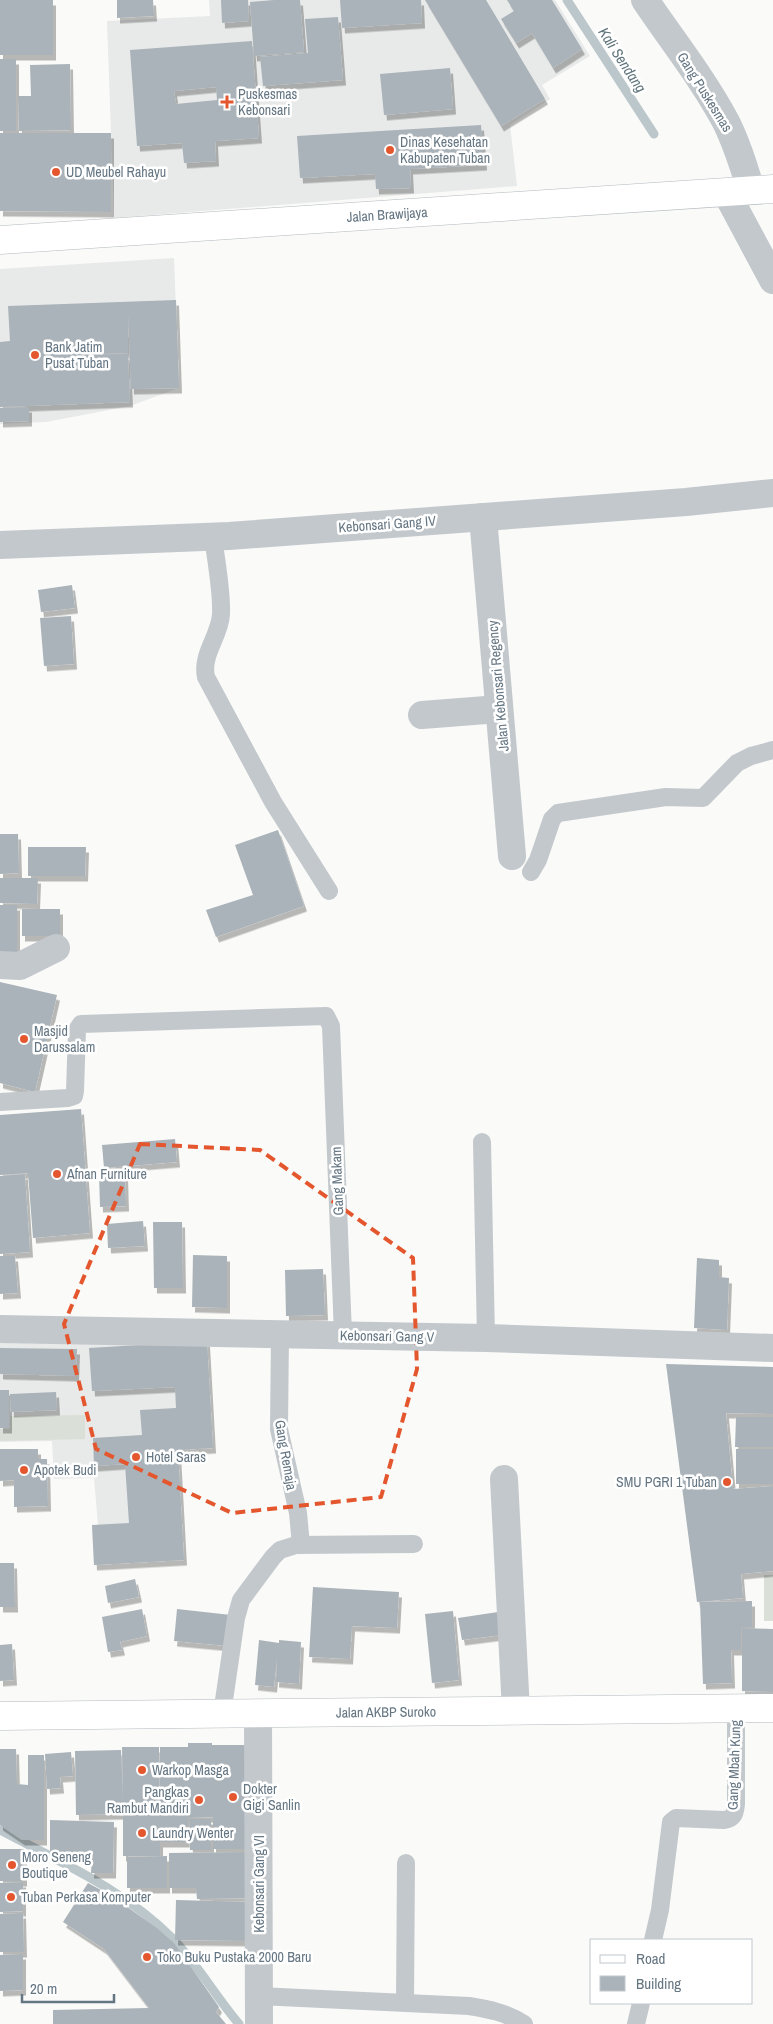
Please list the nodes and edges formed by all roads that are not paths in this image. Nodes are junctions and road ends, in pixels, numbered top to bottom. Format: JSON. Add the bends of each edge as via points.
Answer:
{"nodes":[{"id":1,"x":645,"y":0,"type":"edge"},
{"id":2,"x":750,"y":191,"type":"edge"},
{"id":3,"x":0,"y":240,"type":"edge"},
{"id":4,"x":773,"y":280,"type":"edge"},
{"id":5,"x":773,"y":493,"type":"edge"},
{"id":6,"x":484,"y":516,"type":"junction"},
{"id":7,"x":213,"y":537,"type":"junction"},
{"id":8,"x":0,"y":545,"type":"edge"},
{"id":9,"x":499,"y":709,"type":"junction"},
{"id":10,"x":422,"y":715,"type":"dead end"},
{"id":11,"x":773,"y":750,"type":"edge"},
{"id":12,"x":522,"y":864,"type":"joint"},
{"id":13,"x":328,"y":891,"type":"dead end"},
{"id":14,"x":56,"y":948,"type":"dead end"},
{"id":15,"x":0,"y":965,"type":"edge"},
{"id":16,"x":0,"y":1102,"type":"edge"},
{"id":17,"x":482,"y":1142,"type":"dead end"},
{"id":18,"x":0,"y":1329,"type":"edge"},
{"id":19,"x":280,"y":1334,"type":"junction"},
{"id":20,"x":343,"y":1335,"type":"junction"},
{"id":21,"x":486,"y":1338,"type":"junction"},
{"id":22,"x":773,"y":1348,"type":"edge"},
{"id":23,"x":504,"y":1479,"type":"dead end"},
{"id":24,"x":414,"y":1544,"type":"dead end"},
{"id":25,"x":301,"y":1545,"type":"junction"},
{"id":26,"x":773,"y":1708,"type":"edge"},
{"id":27,"x":736,"y":1709,"type":"junction"},
{"id":28,"x":516,"y":1711,"type":"junction"},
{"id":29,"x":222,"y":1714,"type":"junction"},
{"id":30,"x":258,"y":1714,"type":"junction"},
{"id":31,"x":0,"y":1716,"type":"edge"},
{"id":32,"x":406,"y":1863,"type":"dead end"},
{"id":33,"x":653,"y":1939,"type":"edge"},
{"id":34,"x":405,"y":2002,"type":"junction"},
{"id":35,"x":641,"y":2004,"type":"edge"},
{"id":36,"x":259,"y":2009,"type":"edge"},
{"id":37,"x":524,"y":2024,"type":"edge"},
{"id":38,"x":636,"y":2024,"type":"edge"}],
"edges":[{"from":1,"to":2,"type":"street","name":"Gang Puskesmas","via":[[726,122],[742,160]]},
{"from":2,"to":3,"type":"street","name":"Jalan Brawijaya"},
{"from":2,"to":4,"type":"street","name":"Gang Puskesmas"},
{"from":5,"to":6,"type":"street","name":"Kebonsari Gang IV"},
{"from":6,"to":7,"type":"street","name":"Kebonsari Gang IV"},
{"from":6,"to":9,"type":"street","name":"Jalan Kebonsari Regency"},
{"from":7,"to":8,"type":"street","name":"Kebonsari Gang IV"},
{"from":7,"to":13,"type":"lane","via":[[221,612],[219,627],[207,656],[206,677],[273,802]]},
{"from":9,"to":10,"type":"street"},
{"from":9,"to":12,"type":"street","name":"Jalan Kebonsari Regency"},
{"from":11,"to":12,"type":"lane","via":[[737,763],[703,798],[666,797],[556,814],[538,860]]},
{"from":14,"to":15,"type":"street","via":[[20,966]]},
{"from":16,"to":20,"type":"lane","name":"Gang Makam","via":[[74,1096],[77,1030],[81,1024],[322,1015],[328,1018],[331,1026]]},
{"from":17,"to":21,"type":"lane"},
{"from":18,"to":19,"type":"street","name":"Kebonsari Gang V"},
{"from":19,"to":20,"type":"street","name":"Kebonsari Gang V"},
{"from":19,"to":25,"type":"lane","name":"Gang Remaja","via":[[279,1429],[298,1513]]},
{"from":20,"to":21,"type":"street","name":"Kebonsari Gang V"},
{"from":21,"to":22,"type":"street","name":"Kebonsari Gang V"},
{"from":23,"to":28,"type":"street"},
{"from":24,"to":25,"type":"lane"},
{"from":25,"to":29,"type":"lane","via":[[290,1546],[276,1554],[242,1600],[236,1618]]},
{"from":26,"to":27,"type":"street","name":"Jalan AKBP Suroko"},
{"from":27,"to":28,"type":"street","name":"Jalan AKBP Suroko"},
{"from":27,"to":33,"type":"lane","name":"Gang Mbah Kung","via":[[734,1814],[727,1820],[676,1818],[671,1822]]},
{"from":28,"to":30,"type":"street","name":"Jalan AKBP Suroko"},
{"from":29,"to":30,"type":"street","name":"Jalan AKBP Suroko"},
{"from":29,"to":31,"type":"street","name":"Jalan AKBP Suroko"},
{"from":30,"to":36,"type":"street","name":"Kebonsari Gang VI"},
{"from":32,"to":34,"type":"lane"},
{"from":34,"to":36,"type":"lane"},
{"from":34,"to":37,"type":"lane","via":[[494,2010]]},
{"from":35,"to":38,"type":"lane"}]}
